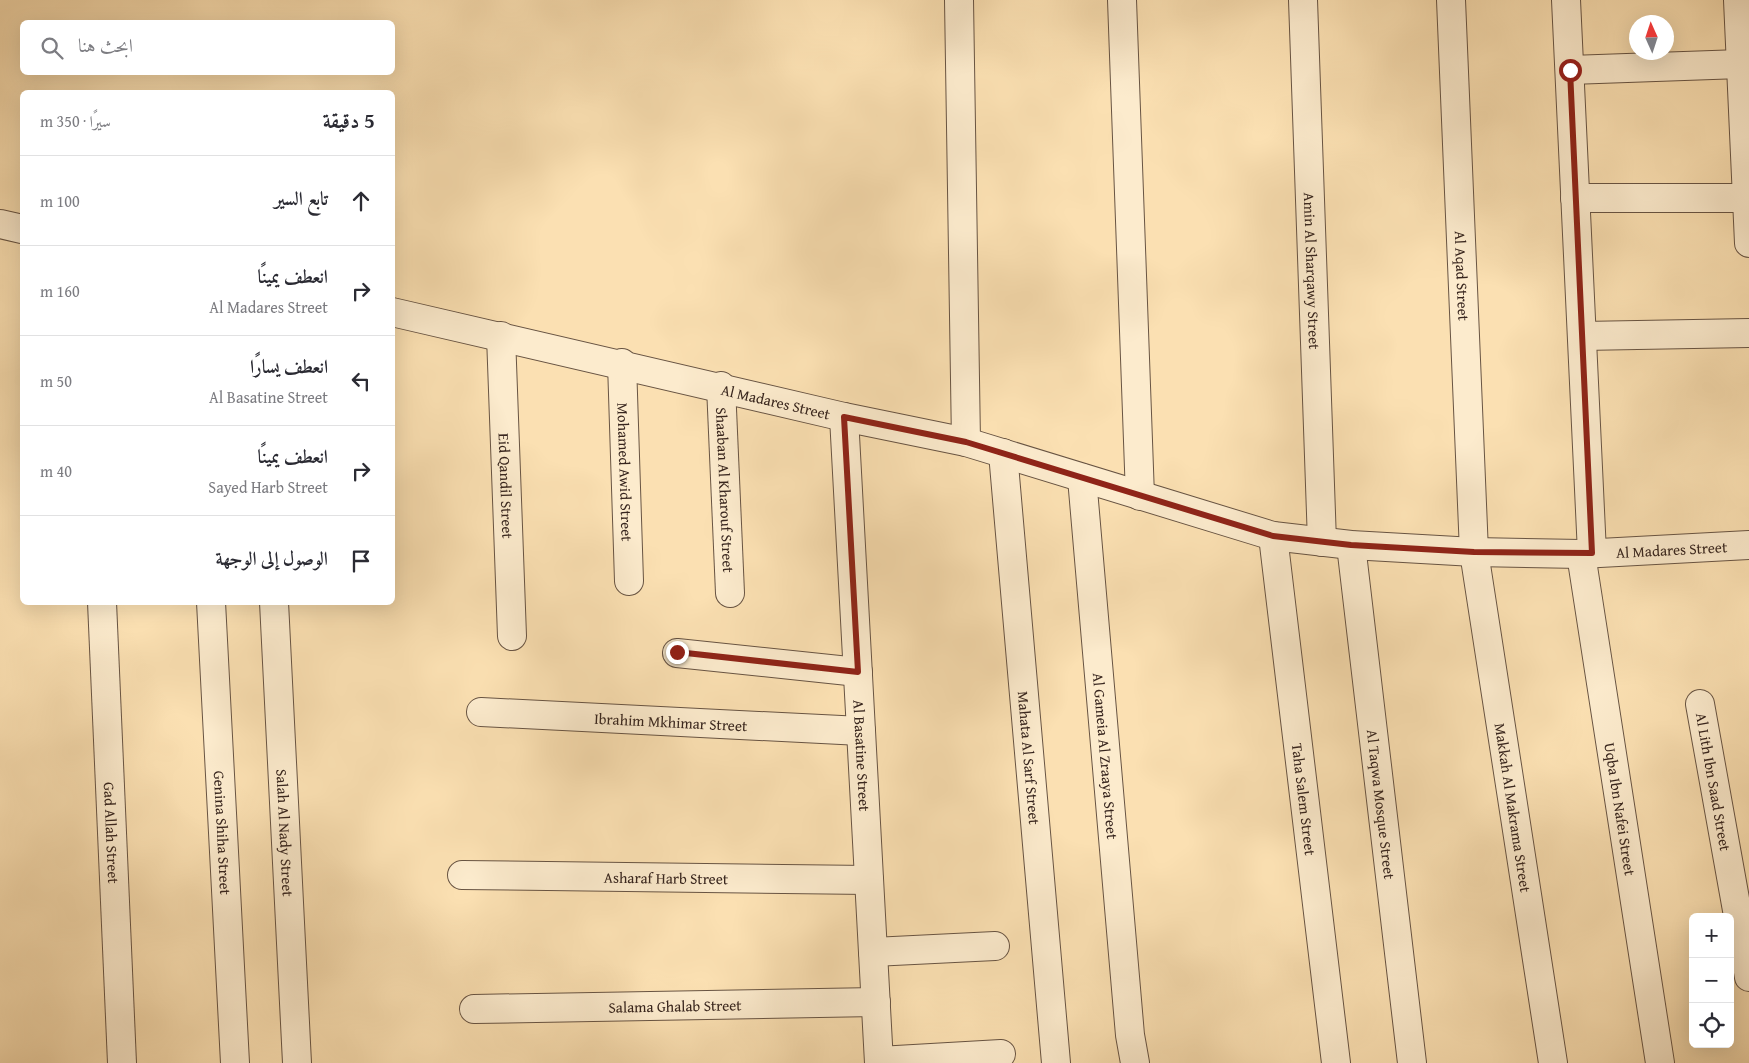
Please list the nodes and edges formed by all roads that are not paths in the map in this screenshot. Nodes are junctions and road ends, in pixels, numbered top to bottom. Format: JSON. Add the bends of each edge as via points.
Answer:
{"nodes":[{"id":1,"x":959,"y":0,"type":"edge"},
{"id":2,"x":1122,"y":0,"type":"edge"},
{"id":3,"x":1303,"y":0,"type":"edge"},
{"id":4,"x":1451,"y":0,"type":"edge"},
{"id":5,"x":1566,"y":0,"type":"edge"},
{"id":6,"x":1738,"y":0,"type":"edge"},
{"id":7,"x":1741,"y":64,"type":"junction"},
{"id":8,"x":1570,"y":70,"type":"junction"},
{"id":9,"x":1746,"y":135,"type":"edge"},
{"id":10,"x":1575,"y":198,"type":"junction"},
{"id":11,"x":1747,"y":198,"type":"junction"},
{"id":12,"x":0,"y":224,"type":"edge"},
{"id":13,"x":20,"y":229,"type":"edge"},
{"id":14,"x":1749,"y":232,"type":"edge"},
{"id":15,"x":1749,"y":243,"type":"edge"},
{"id":16,"x":395,"y":313,"type":"edge"},
{"id":17,"x":1749,"y":333,"type":"edge"},
{"id":18,"x":501,"y":336,"type":"junction"},
{"id":19,"x":1582,"y":336,"type":"junction"},
{"id":20,"x":622,"y":363,"type":"junction"},
{"id":21,"x":721,"y":386,"type":"junction"},
{"id":22,"x":844,"y":417,"type":"junction"},
{"id":23,"x":966,"y":442,"type":"junction"},
{"id":24,"x":1004,"y":454,"type":"junction"},
{"id":25,"x":1082,"y":478,"type":"junction"},
{"id":26,"x":1140,"y":496,"type":"junction"},
{"id":27,"x":1273,"y":536,"type":"junction"},
{"id":28,"x":1322,"y":542,"type":"junction"},
{"id":29,"x":1351,"y":545,"type":"junction"},
{"id":30,"x":1749,"y":545,"type":"edge"},
{"id":31,"x":1474,"y":552,"type":"junction"},
{"id":32,"x":1586,"y":553,"type":"junction"},
{"id":33,"x":629,"y":581,"type":"dead end"},
{"id":34,"x":730,"y":593,"type":"dead end"},
{"id":35,"x":102,"y":605,"type":"edge"},
{"id":36,"x":211,"y":605,"type":"edge"},
{"id":37,"x":274,"y":605,"type":"edge"},
{"id":38,"x":512,"y":636,"type":"dead end"},
{"id":39,"x":677,"y":652,"type":"dead end"},
{"id":40,"x":858,"y":672,"type":"junction"},
{"id":41,"x":1700,"y":704,"type":"dead end"},
{"id":42,"x":481,"y":712,"type":"dead end"},
{"id":43,"x":861,"y":731,"type":"junction"},
{"id":44,"x":462,"y":876,"type":"dead end"},
{"id":45,"x":869,"y":880,"type":"junction"},
{"id":46,"x":995,"y":946,"type":"dead end"},
{"id":47,"x":874,"y":952,"type":"junction"},
{"id":48,"x":1749,"y":977,"type":"edge"},
{"id":49,"x":876,"y":1002,"type":"junction"},
{"id":50,"x":474,"y":1009,"type":"dead end"},
{"id":51,"x":1001,"y":1054,"type":"dead end"},
{"id":52,"x":879,"y":1062,"type":"edge"},
{"id":53,"x":122,"y":1063,"type":"edge"},
{"id":54,"x":235,"y":1063,"type":"edge"},
{"id":55,"x":297,"y":1063,"type":"edge"},
{"id":56,"x":1056,"y":1063,"type":"edge"},
{"id":57,"x":1135,"y":1063,"type":"edge"},
{"id":58,"x":1336,"y":1063,"type":"edge"},
{"id":59,"x":1412,"y":1063,"type":"edge"},
{"id":60,"x":1553,"y":1063,"type":"edge"},
{"id":61,"x":1660,"y":1063,"type":"edge"}],
"edges":[{"from":1,"to":23,"type":"street"},
{"from":2,"to":26,"type":"street"},
{"from":3,"to":28,"type":"street","name":"Amin Al Sharqawy Street"},
{"from":4,"to":31,"type":"street","name":"Al Aqad Street"},
{"from":5,"to":8,"type":"street","name":"Uqba Ibn Nafei Street"},
{"from":6,"to":7,"type":"street"},
{"from":7,"to":8,"type":"street"},
{"from":7,"to":9,"type":"street"},
{"from":8,"to":10,"type":"street","name":"Uqba Ibn Nafei Street"},
{"from":9,"to":11,"type":"street"},
{"from":10,"to":11,"type":"street"},
{"from":10,"to":19,"type":"street","name":"Uqba Ibn Nafei Street"},
{"from":11,"to":14,"type":"street"},
{"from":12,"to":13,"type":"street"},
{"from":14,"to":15,"type":"street"},
{"from":16,"to":18,"type":"street","name":"Al Madares Street"},
{"from":17,"to":19,"type":"street"},
{"from":18,"to":20,"type":"street","name":"Al Madares Street"},
{"from":18,"to":38,"type":"street","name":"Eid Qandil Street"},
{"from":19,"to":32,"type":"street","name":"Uqba Ibn Nafei Street"},
{"from":20,"to":21,"type":"street","name":"Al Madares Street"},
{"from":20,"to":33,"type":"street","name":"Mohamed Awid Street"},
{"from":21,"to":22,"type":"street","name":"Al Madares Street"},
{"from":21,"to":34,"type":"street","name":"Shaaban Al Kharouf Street"},
{"from":22,"to":23,"type":"street","name":"Al Madares Street"},
{"from":22,"to":40,"type":"street","name":"Al Basatine Street"},
{"from":23,"to":24,"type":"street","name":"Al Madares Street"},
{"from":24,"to":25,"type":"street","name":"Al Madares Street"},
{"from":24,"to":56,"type":"street","name":"Mahata Al Sarf Street"},
{"from":25,"to":26,"type":"street","name":"Al Madares Street"},
{"from":25,"to":57,"type":"street","name":"Al Gameia Al Zraaya Street"},
{"from":26,"to":27,"type":"street","name":"Al Madares Street"},
{"from":27,"to":28,"type":"street","name":"Al Madares Street"},
{"from":27,"to":58,"type":"street","name":"Taha Salem Street"},
{"from":28,"to":29,"type":"street","name":"Al Madares Street"},
{"from":29,"to":31,"type":"street","name":"Al Madares Street"},
{"from":29,"to":59,"type":"street","name":"Al Taqwa Mosque Street"},
{"from":30,"to":32,"type":"street","name":"Al Madares Street"},
{"from":31,"to":32,"type":"street","name":"Al Madares Street"},
{"from":31,"to":60,"type":"street","name":"Makkah Al Makrama Street"},
{"from":32,"to":61,"type":"street","name":"Uqba Ibn Nafei Street"},
{"from":35,"to":53,"type":"street","name":"Gad Allah Street"},
{"from":36,"to":54,"type":"street","name":"Genina Shiha Street"},
{"from":37,"to":55,"type":"street","name":"Salah Al Nady Street"},
{"from":39,"to":40,"type":"street"},
{"from":40,"to":43,"type":"street","name":"Al Basatine Street"},
{"from":41,"to":48,"type":"street","name":"Al Lith Ibn Saad Street"},
{"from":42,"to":43,"type":"street","name":"Ibrahim Mkhimar Street"},
{"from":43,"to":45,"type":"street","name":"Al Basatine Street"},
{"from":44,"to":45,"type":"street","name":"Asharaf Harb Street"},
{"from":45,"to":47,"type":"street","name":"Al Basatine Street"},
{"from":46,"to":47,"type":"street"},
{"from":47,"to":49,"type":"street","name":"Al Basatine Street"},
{"from":49,"to":50,"type":"street","name":"Salama Ghalab Street"},
{"from":49,"to":52,"type":"street","name":"Al Basatine Street"},
{"from":51,"to":52,"type":"street"}]}
